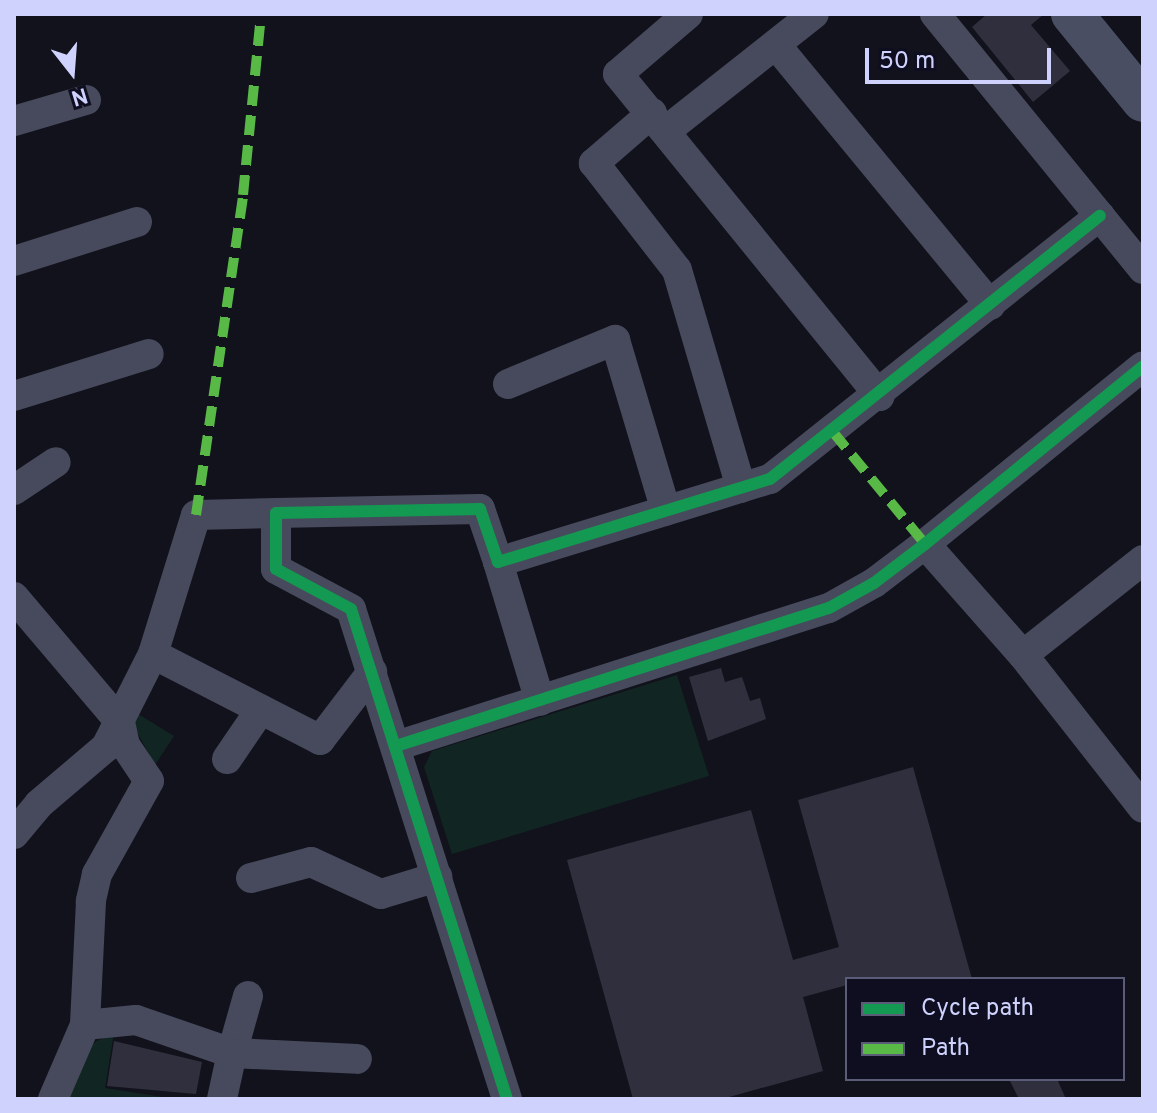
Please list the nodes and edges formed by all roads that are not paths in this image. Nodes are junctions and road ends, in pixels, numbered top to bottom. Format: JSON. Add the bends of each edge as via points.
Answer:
{"nodes":[{"id":1,"x":688,"y":14,"type":"edge"},
{"id":2,"x":814,"y":14,"type":"edge"},
{"id":3,"x":935,"y":14,"type":"edge"},
{"id":4,"x":1072,"y":14,"type":"edge"},
{"id":5,"x":776,"y":45,"type":"junction"},
{"id":6,"x":86,"y":100,"type":"dead end"},
{"id":7,"x":1143,"y":101,"type":"edge"},
{"id":8,"x":14,"y":121,"type":"edge"},
{"id":9,"x":659,"y":122,"type":"junction"},
{"id":10,"x":1100,"y":216,"type":"junction"},
{"id":11,"x":137,"y":222,"type":"dead end"},
{"id":12,"x":14,"y":261,"type":"edge"},
{"id":13,"x":1143,"y":269,"type":"edge"},
{"id":14,"x":990,"y":305,"type":"junction"},
{"id":15,"x":149,"y":354,"type":"dead end"},
{"id":16,"x":1143,"y":366,"type":"edge"},
{"id":17,"x":508,"y":384,"type":"dead end"},
{"id":18,"x":14,"y":396,"type":"edge"},
{"id":19,"x":880,"y":396,"type":"junction"},
{"id":20,"x":56,"y":462,"type":"dead end"},
{"id":21,"x":741,"y":488,"type":"junction"},
{"id":22,"x":14,"y":490,"type":"edge"},
{"id":23,"x":666,"y":511,"type":"junction"},
{"id":24,"x":276,"y":513,"type":"junction"},
{"id":25,"x":925,"y":544,"type":"junction"},
{"id":26,"x":498,"y":562,"type":"junction"},
{"id":27,"x":1139,"y":571,"type":"edge"},
{"id":28,"x":14,"y":597,"type":"edge"},
{"id":29,"x":153,"y":654,"type":"junction"},
{"id":30,"x":1023,"y":655,"type":"junction"},
{"id":31,"x":372,"y":672,"type":"junction"},
{"id":32,"x":540,"y":701,"type":"junction"},
{"id":33,"x":261,"y":709,"type":"junction"},
{"id":34,"x":120,"y":722,"type":"junction"},
{"id":35,"x":396,"y":746,"type":"junction"},
{"id":36,"x":227,"y":759,"type":"dead end"},
{"id":37,"x":1143,"y":808,"type":"edge"},
{"id":38,"x":14,"y":834,"type":"edge"},
{"id":39,"x":437,"y":877,"type":"junction"},
{"id":40,"x":251,"y":878,"type":"dead end"},
{"id":41,"x":248,"y":996,"type":"dead end"},
{"id":42,"x":85,"y":1025,"type":"junction"},
{"id":43,"x":232,"y":1053,"type":"junction"},
{"id":44,"x":357,"y":1059,"type":"dead end"},
{"id":45,"x":53,"y":1099,"type":"edge"},
{"id":46,"x":222,"y":1099,"type":"edge"},
{"id":47,"x":507,"y":1099,"type":"edge"}],
"edges":[{"from":1,"to":9,"type":"street","via":[[618,74]]},
{"from":2,"to":5,"type":"street"},
{"from":3,"to":10,"type":"street"},
{"from":4,"to":7,"type":"main road"},
{"from":5,"to":9,"type":"street"},
{"from":5,"to":14,"type":"street"},
{"from":6,"to":8,"type":"street"},
{"from":9,"to":19,"type":"street"},
{"from":9,"to":21,"type":"street","via":[[594,163],[677,270]]},
{"from":10,"to":13,"type":"street"},
{"from":10,"to":14,"type":"street"},
{"from":11,"to":12,"type":"street"},
{"from":14,"to":19,"type":"street"},
{"from":15,"to":18,"type":"street"},
{"from":16,"to":25,"type":"street"},
{"from":17,"to":23,"type":"street","via":[[615,340]]},
{"from":19,"to":21,"type":"street","via":[[786,469]]},
{"from":20,"to":22,"type":"street"},
{"from":21,"to":23,"type":"street"},
{"from":23,"to":26,"type":"street"},
{"from":24,"to":26,"type":"street","via":[[480,509]]},
{"from":24,"to":29,"type":"street","via":[[196,515]]},
{"from":24,"to":31,"type":"street","via":[[276,569],[351,609]]},
{"from":25,"to":30,"type":"street"},
{"from":25,"to":32,"type":"street","via":[[874,583],[829,608]]},
{"from":26,"to":32,"type":"street"},
{"from":27,"to":30,"type":"street"},
{"from":28,"to":34,"type":"street"},
{"from":29,"to":33,"type":"street"},
{"from":29,"to":34,"type":"street"},
{"from":30,"to":37,"type":"street"},
{"from":31,"to":33,"type":"street","via":[[320,740]]},
{"from":31,"to":35,"type":"street"},
{"from":32,"to":35,"type":"street"},
{"from":33,"to":36,"type":"street"},
{"from":34,"to":38,"type":"street","via":[[106,747],[39,804]]},
{"from":34,"to":42,"type":"street","via":[[125,745],[149,781],[97,874]]},
{"from":35,"to":39,"type":"street"},
{"from":39,"to":40,"type":"street","via":[[381,894],[311,862]]},
{"from":39,"to":47,"type":"street"},
{"from":41,"to":43,"type":"street"},
{"from":42,"to":43,"type":"street","via":[[136,1020]]},
{"from":42,"to":45,"type":"street"},
{"from":43,"to":44,"type":"street"},
{"from":43,"to":46,"type":"street"}]}
